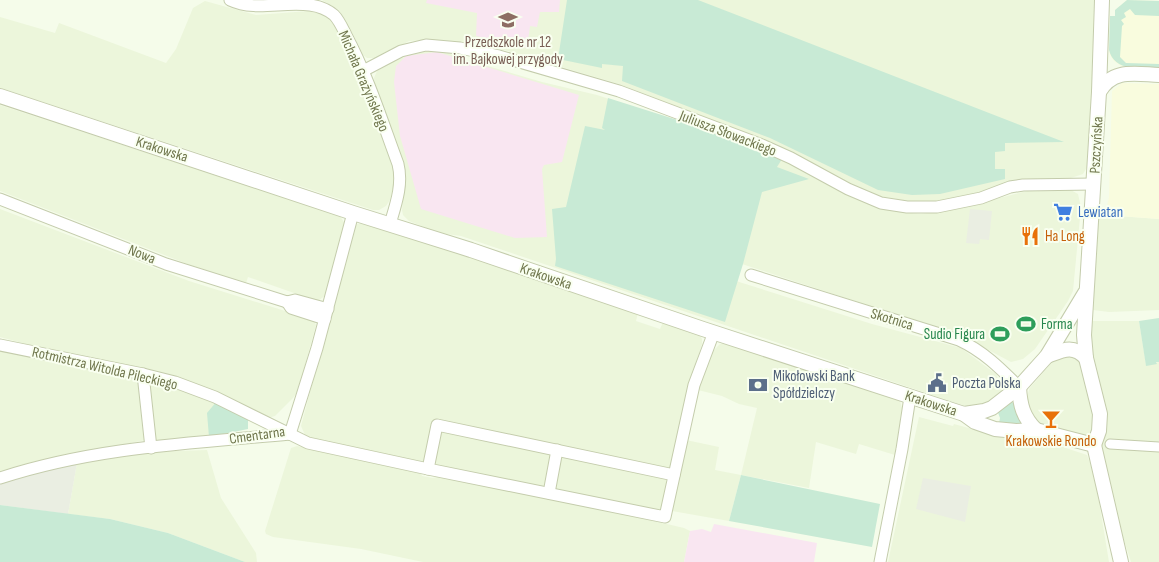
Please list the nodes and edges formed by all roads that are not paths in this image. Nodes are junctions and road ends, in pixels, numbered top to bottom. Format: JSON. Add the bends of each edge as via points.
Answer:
{"nodes":[{"id":1,"x":230,"y":0,"type":"edge"},
{"id":2,"x":1103,"y":2,"type":"edge"},
{"id":3,"x":1101,"y":50,"type":"junction"},
{"id":4,"x":363,"y":71,"type":"junction"},
{"id":5,"x":1128,"y":74,"type":"junction"},
{"id":6,"x":1159,"y":76,"type":"edge"},
{"id":7,"x":1099,"y":92,"type":"junction"},
{"id":8,"x":0,"y":96,"type":"edge"},
{"id":9,"x":1094,"y":184,"type":"junction"},
{"id":10,"x":0,"y":199,"type":"edge"},
{"id":11,"x":354,"y":213,"type":"junction"},
{"id":12,"x":390,"y":224,"type":"junction"},
{"id":13,"x":751,"y":275,"type":"dead end"},
{"id":14,"x":1087,"y":290,"type":"junction"},
{"id":15,"x":326,"y":314,"type":"junction"},
{"id":16,"x":714,"y":332,"type":"junction"},
{"id":17,"x":0,"y":345,"type":"edge"},
{"id":18,"x":1047,"y":356,"type":"junction"},
{"id":19,"x":1086,"y":358,"type":"junction"},
{"id":20,"x":143,"y":374,"type":"junction"},
{"id":21,"x":1019,"y":387,"type":"junction"},
{"id":22,"x":910,"y":396,"type":"junction"},
{"id":23,"x":964,"y":414,"type":"junction"},
{"id":24,"x":1036,"y":430,"type":"junction"},
{"id":25,"x":290,"y":434,"type":"junction"},
{"id":26,"x":1110,"y":444,"type":"dead end"},
{"id":27,"x":1094,"y":445,"type":"junction"},
{"id":28,"x":1159,"y":447,"type":"edge"},
{"id":29,"x":150,"y":448,"type":"junction"},
{"id":30,"x":557,"y":450,"type":"junction"},
{"id":31,"x":428,"y":469,"type":"junction"},
{"id":32,"x":674,"y":475,"type":"junction"},
{"id":33,"x":0,"y":478,"type":"edge"},
{"id":34,"x":549,"y":493,"type":"junction"},
{"id":35,"x":880,"y":562,"type":"edge"},
{"id":36,"x":1121,"y":562,"type":"edge"}],
"edges":[{"from":1,"to":4,"type":"street","name":"Michała Grażyńskiego","via":[[259,7],[309,5],[322,8],[335,16]]},
{"from":2,"to":3,"type":"street","name":"Pszczyńska"},
{"from":3,"to":5,"type":"street","via":[[1109,64]]},
{"from":3,"to":7,"type":"street","name":"Pszczyńska"},
{"from":4,"to":9,"type":"street","name":"Juliusza Słowackiego","via":[[401,51],[426,44],[499,56],[619,91],[762,145],[881,203],[936,207],[1023,185]]},
{"from":4,"to":12,"type":"street","name":"Michała Grażyńskiego","via":[[401,174]]},
{"from":5,"to":6,"type":"street"},
{"from":5,"to":7,"type":"street","via":[[1109,80]]},
{"from":7,"to":9,"type":"street","name":"Pszczyńska"},
{"from":8,"to":11,"type":"street","name":"Krakowska"},
{"from":9,"to":14,"type":"street","name":"Pszczyńska"},
{"from":10,"to":15,"type":"street","name":"Nowa","via":[[166,264],[287,302],[295,300]]},
{"from":11,"to":12,"type":"street","name":"Krakowska"},
{"from":11,"to":15,"type":"street","name":"Cmentarna"},
{"from":12,"to":16,"type":"street","name":"Krakowska"},
{"from":13,"to":21,"type":"street","name":"Skotnica","via":[[959,340],[988,357]]},
{"from":14,"to":18,"type":"street","name":"Pszczyńska"},
{"from":14,"to":19,"type":"street","name":"Pszczyńska"},
{"from":15,"to":25,"type":"street","name":"Cmentarna"},
{"from":16,"to":22,"type":"street","name":"Krakowska"},
{"from":16,"to":32,"type":"street","via":[[694,385]]},
{"from":17,"to":20,"type":"street","name":"Rotmistrza Witolda Pileckiego"},
{"from":18,"to":19,"type":"street","via":[[1072,349]]},
{"from":18,"to":21,"type":"street","name":"Pszczyńska"},
{"from":19,"to":27,"type":"street","name":"Pszczyńska","via":[[1100,414]]},
{"from":20,"to":25,"type":"street","name":"Rotmistrza Witolda Pileckiego","via":[[215,397]]},
{"from":20,"to":29,"type":"street"},
{"from":21,"to":23,"type":"street","name":"Pszczyńska","via":[[992,408]]},
{"from":21,"to":24,"type":"street","via":[[1022,410]]},
{"from":22,"to":23,"type":"street","name":"Krakowska"},
{"from":22,"to":35,"type":"street"},
{"from":23,"to":24,"type":"street","name":"Krakowska","via":[[995,429]]},
{"from":24,"to":27,"type":"street","name":"Krakowska"},
{"from":25,"to":29,"type":"street","name":"Cmentarna"},
{"from":25,"to":31,"type":"street","name":"Rotmistrza Witolda Pileckiego","via":[[308,443]]},
{"from":26,"to":28,"type":"street"},
{"from":27,"to":36,"type":"street"},
{"from":29,"to":33,"type":"street","name":"Cmentarna","via":[[65,459]]},
{"from":30,"to":31,"type":"street","via":[[437,425]]},
{"from":30,"to":32,"type":"street"},
{"from":30,"to":34,"type":"street"},
{"from":31,"to":34,"type":"street","name":"Rotmistrza Witolda Pileckiego"},
{"from":32,"to":34,"type":"street","name":"Rotmistrza Witolda Pileckiego","via":[[665,517]]}]}
